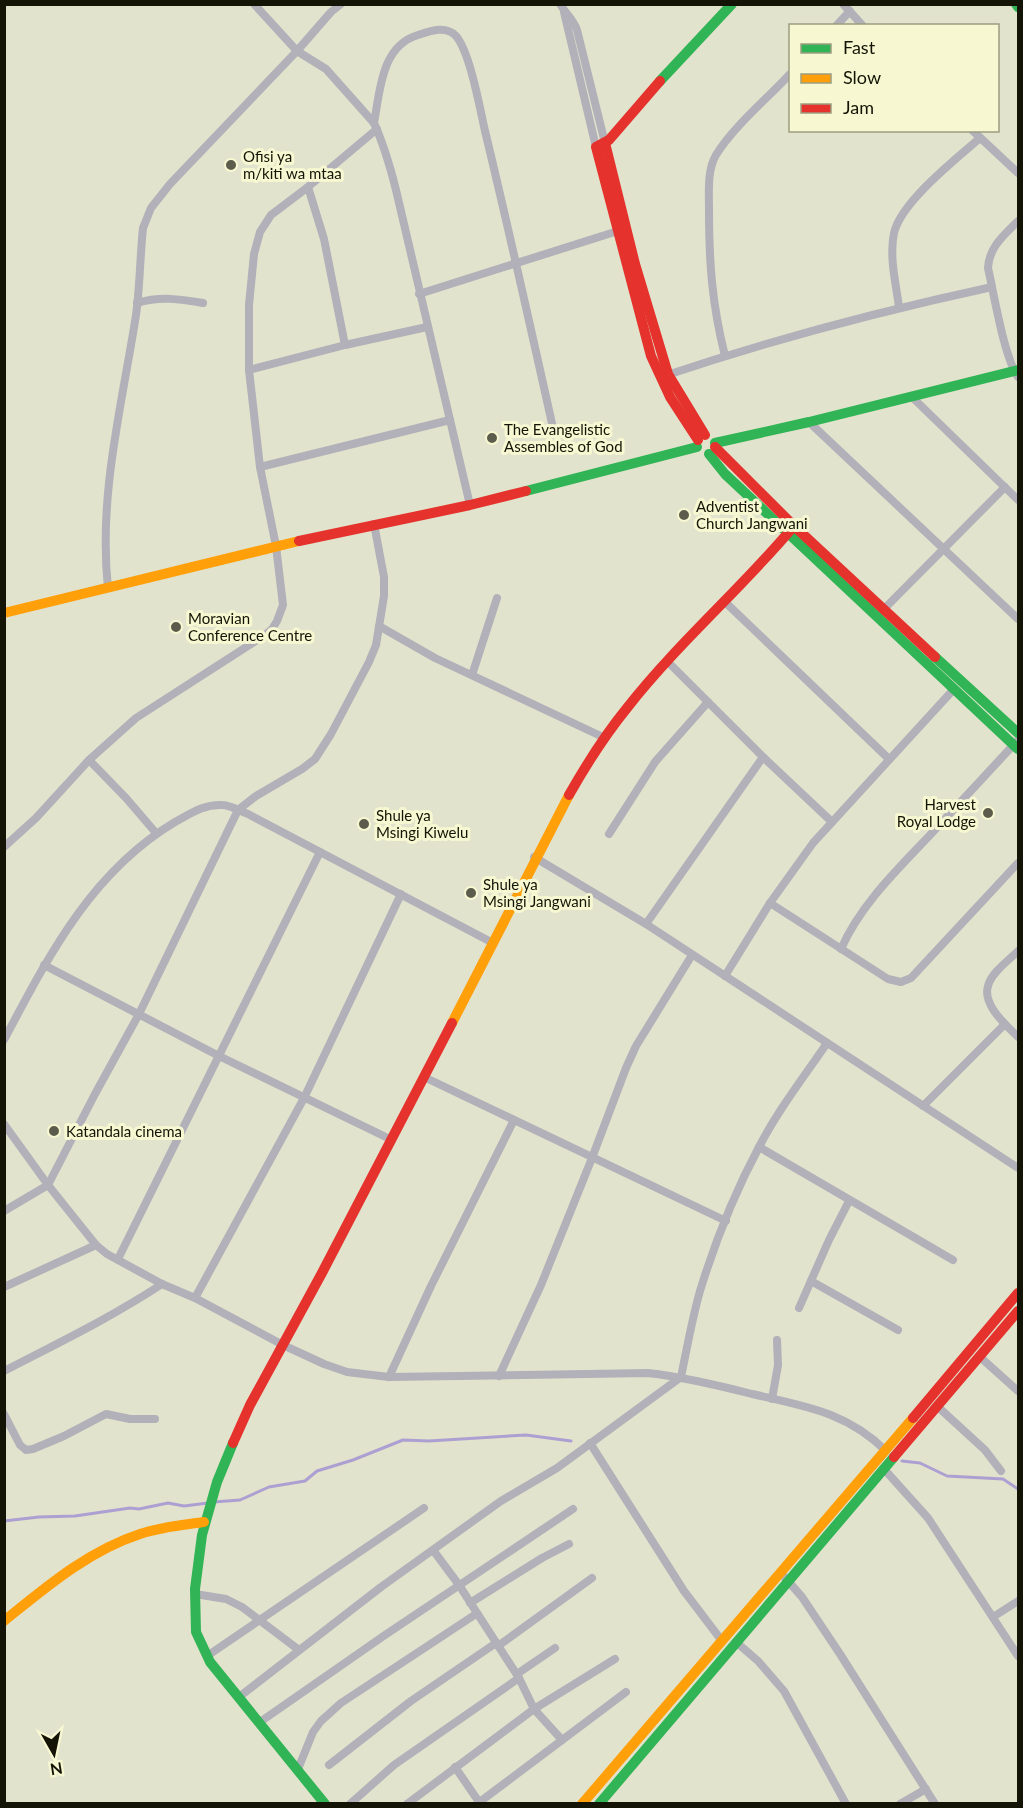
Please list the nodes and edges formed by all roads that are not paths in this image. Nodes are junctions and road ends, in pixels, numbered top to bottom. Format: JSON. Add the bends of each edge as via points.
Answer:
{"nodes":[{"id":1,"x":254,"y":4,"type":"edge"},
{"id":2,"x":341,"y":4,"type":"edge"},
{"id":3,"x":732,"y":4,"type":"edge"},
{"id":4,"x":843,"y":4,"type":"edge"},
{"id":5,"x":562,"y":8,"type":"edge"},
{"id":6,"x":850,"y":10,"type":"junction"},
{"id":7,"x":838,"y":24,"type":"edge"},
{"id":8,"x":862,"y":24,"type":"edge"},
{"id":9,"x":297,"y":51,"type":"junction"},
{"id":10,"x":789,"y":75,"type":"edge"},
{"id":11,"x":375,"y":126,"type":"junction"},
{"id":12,"x":974,"y":132,"type":"edge"},
{"id":13,"x":980,"y":138,"type":"junction"},
{"id":14,"x":600,"y":145,"type":"junction"},
{"id":15,"x":1018,"y":173,"type":"edge"},
{"id":16,"x":308,"y":187,"type":"junction"},
{"id":17,"x":1018,"y":221,"type":"edge"},
{"id":18,"x":623,"y":230,"type":"junction"},
{"id":19,"x":517,"y":264,"type":"junction"},
{"id":20,"x":992,"y":287,"type":"junction"},
{"id":21,"x":419,"y":294,"type":"junction"},
{"id":22,"x":137,"y":303,"type":"junction"},
{"id":23,"x":203,"y":303,"type":"dead end"},
{"id":24,"x":898,"y":307,"type":"junction"},
{"id":25,"x":427,"y":327,"type":"junction"},
{"id":26,"x":345,"y":345,"type":"junction"},
{"id":27,"x":725,"y":356,"type":"junction"},
{"id":28,"x":249,"y":370,"type":"junction"},
{"id":29,"x":1017,"y":373,"type":"edge"},
{"id":30,"x":664,"y":376,"type":"junction"},
{"id":31,"x":912,"y":397,"type":"junction"},
{"id":32,"x":450,"y":420,"type":"junction"},
{"id":33,"x":809,"y":422,"type":"junction"},
{"id":34,"x":552,"y":428,"type":"dead end"},
{"id":35,"x":700,"y":441,"type":"junction"},
{"id":36,"x":713,"y":448,"type":"junction"},
{"id":37,"x":260,"y":467,"type":"junction"},
{"id":38,"x":1005,"y":487,"type":"junction"},
{"id":39,"x":1018,"y":500,"type":"edge"},
{"id":40,"x":470,"y":505,"type":"junction"},
{"id":41,"x":374,"y":524,"type":"junction"},
{"id":42,"x":791,"y":530,"type":"junction"},
{"id":43,"x":276,"y":546,"type":"junction"},
{"id":44,"x":944,"y":548,"type":"junction"},
{"id":45,"x":108,"y":588,"type":"junction"},
{"id":46,"x":497,"y":598,"type":"dead end"},
{"id":47,"x":724,"y":601,"type":"junction"},
{"id":48,"x":880,"y":612,"type":"junction"},
{"id":49,"x":4,"y":613,"type":"edge"},
{"id":50,"x":1018,"y":619,"type":"edge"},
{"id":51,"x":379,"y":626,"type":"junction"},
{"id":52,"x":668,"y":662,"type":"junction"},
{"id":53,"x":472,"y":675,"type":"junction"},
{"id":54,"x":954,"y":689,"type":"junction"},
{"id":55,"x":708,"y":702,"type":"junction"},
{"id":56,"x":1018,"y":733,"type":"edge"},
{"id":57,"x":605,"y":738,"type":"junction"},
{"id":58,"x":1017,"y":745,"type":"edge"},
{"id":59,"x":763,"y":757,"type":"junction"},
{"id":60,"x":889,"y":759,"type":"junction"},
{"id":61,"x":89,"y":760,"type":"junction"},
{"id":62,"x":238,"y":810,"type":"junction"},
{"id":63,"x":832,"y":822,"type":"junction"},
{"id":64,"x":156,"y":833,"type":"junction"},
{"id":65,"x":609,"y":834,"type":"dead end"},
{"id":66,"x":4,"y":847,"type":"edge"},
{"id":67,"x":320,"y":852,"type":"junction"},
{"id":68,"x":534,"y":857,"type":"junction"},
{"id":69,"x":1018,"y":863,"type":"edge"},
{"id":70,"x":401,"y":894,"type":"junction"},
{"id":71,"x":770,"y":903,"type":"junction"},
{"id":72,"x":646,"y":924,"type":"junction"},
{"id":73,"x":493,"y":943,"type":"junction"},
{"id":74,"x":841,"y":949,"type":"junction"},
{"id":75,"x":1018,"y":951,"type":"edge"},
{"id":76,"x":692,"y":955,"type":"junction"},
{"id":77,"x":44,"y":965,"type":"junction"},
{"id":78,"x":725,"y":976,"type":"junction"},
{"id":79,"x":140,"y":1014,"type":"junction"},
{"id":80,"x":1005,"y":1024,"type":"junction"},
{"id":81,"x":1018,"y":1037,"type":"edge"},
{"id":82,"x":4,"y":1040,"type":"edge"},
{"id":83,"x":827,"y":1043,"type":"junction"},
{"id":84,"x":219,"y":1056,"type":"junction"},
{"id":85,"x":424,"y":1077,"type":"junction"},
{"id":86,"x":304,"y":1098,"type":"junction"},
{"id":87,"x":923,"y":1106,"type":"junction"},
{"id":88,"x":514,"y":1120,"type":"junction"},
{"id":89,"x":4,"y":1124,"type":"edge"},
{"id":90,"x":392,"y":1140,"type":"junction"},
{"id":91,"x":759,"y":1146,"type":"junction"},
{"id":92,"x":592,"y":1158,"type":"junction"},
{"id":93,"x":1018,"y":1168,"type":"edge"},
{"id":94,"x":48,"y":1185,"type":"junction"},
{"id":95,"x":849,"y":1201,"type":"junction"},
{"id":96,"x":4,"y":1211,"type":"edge"},
{"id":97,"x":726,"y":1221,"type":"junction"},
{"id":98,"x":96,"y":1245,"type":"junction"},
{"id":99,"x":118,"y":1259,"type":"junction"},
{"id":100,"x":954,"y":1260,"type":"dead end"},
{"id":101,"x":811,"y":1281,"type":"junction"},
{"id":102,"x":162,"y":1284,"type":"junction"},
{"id":103,"x":4,"y":1287,"type":"edge"},
{"id":104,"x":1018,"y":1293,"type":"edge"},
{"id":105,"x":195,"y":1298,"type":"junction"},
{"id":106,"x":799,"y":1308,"type":"dead end"},
{"id":107,"x":1018,"y":1311,"type":"edge"},
{"id":108,"x":898,"y":1330,"type":"dead end"},
{"id":109,"x":777,"y":1340,"type":"dead end"},
{"id":110,"x":283,"y":1345,"type":"junction"},
{"id":111,"x":980,"y":1357,"type":"junction"},
{"id":112,"x":4,"y":1371,"type":"edge"},
{"id":113,"x":499,"y":1376,"type":"junction"},
{"id":114,"x":389,"y":1377,"type":"junction"},
{"id":115,"x":681,"y":1377,"type":"junction"},
{"id":116,"x":1018,"y":1391,"type":"edge"},
{"id":117,"x":772,"y":1399,"type":"junction"},
{"id":118,"x":937,"y":1406,"type":"junction"},
{"id":119,"x":4,"y":1414,"type":"edge"},
{"id":120,"x":155,"y":1419,"type":"dead end"},
{"id":121,"x":590,"y":1443,"type":"junction"},
{"id":122,"x":886,"y":1451,"type":"junction"},
{"id":123,"x":884,"y":1469,"type":"junction"},
{"id":124,"x":1001,"y":1471,"type":"dead end"},
{"id":125,"x":424,"y":1508,"type":"dead end"},
{"id":126,"x":573,"y":1509,"type":"dead end"},
{"id":127,"x":204,"y":1522,"type":"junction"},
{"id":128,"x":569,"y":1544,"type":"dead end"},
{"id":129,"x":433,"y":1550,"type":"junction"},
{"id":130,"x":784,"y":1577,"type":"junction"},
{"id":131,"x":592,"y":1578,"type":"dead end"},
{"id":132,"x":459,"y":1585,"type":"junction"},
{"id":133,"x":195,"y":1594,"type":"junction"},
{"id":134,"x":1018,"y":1601,"type":"edge"},
{"id":135,"x":470,"y":1603,"type":"junction"},
{"id":136,"x":476,"y":1614,"type":"junction"},
{"id":137,"x":993,"y":1617,"type":"junction"},
{"id":138,"x":259,"y":1621,"type":"junction"},
{"id":139,"x":4,"y":1622,"type":"edge"},
{"id":140,"x":722,"y":1641,"type":"junction"},
{"id":141,"x":736,"y":1642,"type":"junction"},
{"id":142,"x":497,"y":1644,"type":"junction"},
{"id":143,"x":555,"y":1648,"type":"dead end"},
{"id":144,"x":299,"y":1650,"type":"junction"},
{"id":145,"x":207,"y":1656,"type":"junction"},
{"id":146,"x":1018,"y":1656,"type":"edge"},
{"id":147,"x":615,"y":1659,"type":"dead end"},
{"id":148,"x":518,"y":1676,"type":"junction"},
{"id":149,"x":626,"y":1692,"type":"dead end"},
{"id":150,"x":239,"y":1697,"type":"junction"},
{"id":151,"x":534,"y":1709,"type":"junction"},
{"id":152,"x":260,"y":1722,"type":"junction"},
{"id":153,"x":562,"y":1740,"type":"junction"},
{"id":154,"x":329,"y":1765,"type":"dead end"},
{"id":155,"x":454,"y":1767,"type":"junction"},
{"id":156,"x":298,"y":1769,"type":"junction"},
{"id":157,"x":926,"y":1790,"type":"junction"},
{"id":158,"x":325,"y":1803,"type":"edge"},
{"id":159,"x":350,"y":1803,"type":"edge"},
{"id":160,"x":407,"y":1803,"type":"edge"},
{"id":161,"x":478,"y":1803,"type":"edge"},
{"id":162,"x":582,"y":1803,"type":"edge"},
{"id":163,"x":599,"y":1803,"type":"edge"},
{"id":164,"x":846,"y":1803,"type":"edge"},
{"id":165,"x":900,"y":1803,"type":"edge"},
{"id":166,"x":935,"y":1803,"type":"edge"}],
"edges":[{"from":1,"to":9,"type":"street"},
{"from":2,"to":9,"type":"street"},
{"from":3,"to":14,"type":"street"},
{"from":4,"to":6,"type":"street"},
{"from":5,"to":14,"type":"street","via":[[577,30]]},
{"from":6,"to":7,"type":"street"},
{"from":6,"to":8,"type":"street"},
{"from":9,"to":11,"type":"street","via":[[326,69]]},
{"from":9,"to":22,"type":"street","via":[[150,208],[143,228]]},
{"from":10,"to":27,"type":"street","via":[[734,133],[715,157],[711,170],[711,283]]},
{"from":11,"to":16,"type":"street"},
{"from":11,"to":19,"type":"street","via":[[386,64],[392,53],[413,37],[433,30],[452,32],[466,57]]},
{"from":11,"to":21,"type":"street","via":[[387,153]]},
{"from":12,"to":13,"type":"street"},
{"from":13,"to":15,"type":"street"},
{"from":13,"to":24,"type":"street","via":[[920,194],[898,224],[892,256]]},
{"from":14,"to":18,"type":"street"},
{"from":16,"to":26,"type":"street","via":[[324,238]]},
{"from":16,"to":28,"type":"street","via":[[271,215],[260,232],[251,279]]},
{"from":17,"to":20,"type":"street","via":[[988,257]]},
{"from":18,"to":19,"type":"street"},
{"from":18,"to":30,"type":"street"},
{"from":19,"to":21,"type":"street"},
{"from":19,"to":34,"type":"street"},
{"from":20,"to":24,"type":"street"},
{"from":20,"to":29,"type":"street"},
{"from":21,"to":25,"type":"street"},
{"from":22,"to":23,"type":"street","via":[[168,298]]},
{"from":22,"to":45,"type":"street","via":[[107,503],[104,549]]},
{"from":24,"to":27,"type":"street"},
{"from":25,"to":26,"type":"street"},
{"from":25,"to":32,"type":"street"},
{"from":26,"to":28,"type":"street"},
{"from":27,"to":30,"type":"street"},
{"from":28,"to":37,"type":"street"},
{"from":29,"to":31,"type":"street"},
{"from":30,"to":35,"type":"street","via":[[670,397]]},
{"from":31,"to":33,"type":"street"},
{"from":31,"to":38,"type":"street"},
{"from":32,"to":37,"type":"street"},
{"from":32,"to":40,"type":"street"},
{"from":33,"to":36,"type":"street"},
{"from":33,"to":44,"type":"street"},
{"from":35,"to":36,"type":"street","via":[[713,438]]},
{"from":35,"to":36,"type":"street","via":[[703,453]]},
{"from":35,"to":40,"type":"street"},
{"from":36,"to":42,"type":"street","via":[[725,474]]},
{"from":37,"to":43,"type":"street"},
{"from":38,"to":39,"type":"street"},
{"from":38,"to":44,"type":"street"},
{"from":40,"to":41,"type":"street"},
{"from":41,"to":43,"type":"street"},
{"from":41,"to":51,"type":"street","via":[[384,577]]},
{"from":42,"to":47,"type":"street"},
{"from":42,"to":48,"type":"street"},
{"from":43,"to":45,"type":"street"},
{"from":43,"to":61,"type":"street","via":[[283,605],[272,629],[135,718]]},
{"from":44,"to":48,"type":"street"},
{"from":44,"to":50,"type":"street"},
{"from":45,"to":49,"type":"street"},
{"from":46,"to":53,"type":"street"},
{"from":47,"to":52,"type":"street"},
{"from":47,"to":60,"type":"street"},
{"from":48,"to":54,"type":"street"},
{"from":48,"to":56,"type":"street"},
{"from":51,"to":53,"type":"street"},
{"from":51,"to":62,"type":"street","via":[[369,662],[315,759]]},
{"from":52,"to":55,"type":"street"},
{"from":52,"to":57,"type":"street"},
{"from":53,"to":57,"type":"street"},
{"from":54,"to":58,"type":"street"},
{"from":54,"to":60,"type":"street"},
{"from":55,"to":59,"type":"street"},
{"from":55,"to":65,"type":"street","via":[[655,762]]},
{"from":57,"to":68,"type":"street"},
{"from":58,"to":74,"type":"street","via":[[869,903]]},
{"from":59,"to":63,"type":"street"},
{"from":59,"to":72,"type":"street"},
{"from":60,"to":63,"type":"street"},
{"from":61,"to":64,"type":"street"},
{"from":61,"to":66,"type":"street"},
{"from":62,"to":64,"type":"street","via":[[220,805],[198,809]]},
{"from":62,"to":67,"type":"street"},
{"from":62,"to":79,"type":"street"},
{"from":63,"to":71,"type":"street"},
{"from":64,"to":77,"type":"street","via":[[91,895]]},
{"from":67,"to":70,"type":"street"},
{"from":67,"to":84,"type":"street"},
{"from":68,"to":72,"type":"street"},
{"from":68,"to":73,"type":"street"},
{"from":69,"to":74,"type":"street","via":[[911,978],[901,982],[888,979]]},
{"from":70,"to":73,"type":"street"},
{"from":70,"to":86,"type":"street"},
{"from":71,"to":74,"type":"street"},
{"from":71,"to":78,"type":"street"},
{"from":72,"to":76,"type":"street"},
{"from":73,"to":85,"type":"street"},
{"from":75,"to":80,"type":"street","via":[[988,986],[992,1007]]},
{"from":76,"to":78,"type":"street"},
{"from":76,"to":92,"type":"street","via":[[636,1046]]},
{"from":77,"to":79,"type":"street"},
{"from":77,"to":82,"type":"street"},
{"from":78,"to":83,"type":"street"},
{"from":79,"to":84,"type":"street"},
{"from":79,"to":94,"type":"street"},
{"from":80,"to":81,"type":"street"},
{"from":80,"to":87,"type":"street"},
{"from":83,"to":87,"type":"street"},
{"from":83,"to":91,"type":"street"},
{"from":84,"to":86,"type":"street"},
{"from":84,"to":99,"type":"street"},
{"from":85,"to":88,"type":"street"},
{"from":85,"to":90,"type":"street"},
{"from":86,"to":90,"type":"street"},
{"from":86,"to":105,"type":"street"},
{"from":87,"to":93,"type":"street"},
{"from":88,"to":92,"type":"street"},
{"from":88,"to":114,"type":"street"},
{"from":89,"to":94,"type":"street"},
{"from":90,"to":110,"type":"street"},
{"from":91,"to":95,"type":"street"},
{"from":91,"to":97,"type":"street"},
{"from":92,"to":97,"type":"street"},
{"from":92,"to":113,"type":"street"},
{"from":94,"to":96,"type":"street"},
{"from":94,"to":98,"type":"street"},
{"from":95,"to":100,"type":"street"},
{"from":95,"to":101,"type":"street"},
{"from":97,"to":115,"type":"street","via":[[699,1296]]},
{"from":98,"to":99,"type":"street"},
{"from":98,"to":103,"type":"street"},
{"from":99,"to":102,"type":"street"},
{"from":101,"to":106,"type":"street"},
{"from":101,"to":108,"type":"street"},
{"from":102,"to":105,"type":"street"},
{"from":102,"to":112,"type":"street","via":[[134,1303]]},
{"from":104,"to":122,"type":"street"},
{"from":105,"to":110,"type":"street"},
{"from":107,"to":111,"type":"street"},
{"from":109,"to":117,"type":"street","via":[[778,1365]]},
{"from":110,"to":114,"type":"street","via":[[347,1372]]},
{"from":110,"to":127,"type":"street","via":[[229,1450]]},
{"from":111,"to":116,"type":"street"},
{"from":111,"to":118,"type":"street"},
{"from":113,"to":114,"type":"street"},
{"from":113,"to":115,"type":"street","via":[[648,1373]]},
{"from":115,"to":117,"type":"street"},
{"from":115,"to":121,"type":"street"},
{"from":117,"to":122,"type":"street","via":[[832,1415],[870,1435]]},
{"from":118,"to":123,"type":"street"},
{"from":118,"to":124,"type":"street","via":[[985,1450]]},
{"from":119,"to":120,"type":"street","via":[[26,1450],[106,1414]]},
{"from":121,"to":129,"type":"street"},
{"from":121,"to":140,"type":"street","via":[[684,1591]]},
{"from":122,"to":130,"type":"street"},
{"from":123,"to":130,"type":"street"},
{"from":123,"to":137,"type":"street","via":[[928,1518]]},
{"from":125,"to":138,"type":"street"},
{"from":126,"to":132,"type":"street"},
{"from":127,"to":133,"type":"street"},
{"from":127,"to":139,"type":"street","via":[[155,1530],[85,1559]]},
{"from":128,"to":135,"type":"street"},
{"from":129,"to":132,"type":"street"},
{"from":129,"to":144,"type":"street"},
{"from":130,"to":140,"type":"street"},
{"from":130,"to":141,"type":"street"},
{"from":130,"to":157,"type":"street","via":[[802,1597]]},
{"from":131,"to":142,"type":"street"},
{"from":132,"to":135,"type":"street"},
{"from":132,"to":152,"type":"street"},
{"from":133,"to":138,"type":"street","via":[[226,1599]]},
{"from":133,"to":145,"type":"street","via":[[195,1630]]},
{"from":134,"to":137,"type":"street"},
{"from":135,"to":136,"type":"street"},
{"from":136,"to":142,"type":"street"},
{"from":136,"to":156,"type":"street","via":[[341,1703],[313,1731]]},
{"from":137,"to":146,"type":"street"},
{"from":138,"to":144,"type":"street"},
{"from":138,"to":145,"type":"street"},
{"from":140,"to":162,"type":"street"},
{"from":141,"to":163,"type":"street"},
{"from":141,"to":164,"type":"street","via":[[784,1691]]},
{"from":142,"to":148,"type":"street"},
{"from":142,"to":154,"type":"street","via":[[411,1701]]},
{"from":143,"to":148,"type":"street"},
{"from":144,"to":150,"type":"street"},
{"from":145,"to":150,"type":"street"},
{"from":147,"to":151,"type":"street"},
{"from":148,"to":151,"type":"street"},
{"from":148,"to":159,"type":"street"},
{"from":149,"to":153,"type":"street"},
{"from":150,"to":152,"type":"street"},
{"from":151,"to":153,"type":"street"},
{"from":151,"to":155,"type":"street"},
{"from":152,"to":156,"type":"street"},
{"from":153,"to":161,"type":"street"},
{"from":155,"to":160,"type":"street"},
{"from":155,"to":161,"type":"street"},
{"from":156,"to":158,"type":"street"},
{"from":157,"to":165,"type":"street"},
{"from":157,"to":166,"type":"street"}]}
